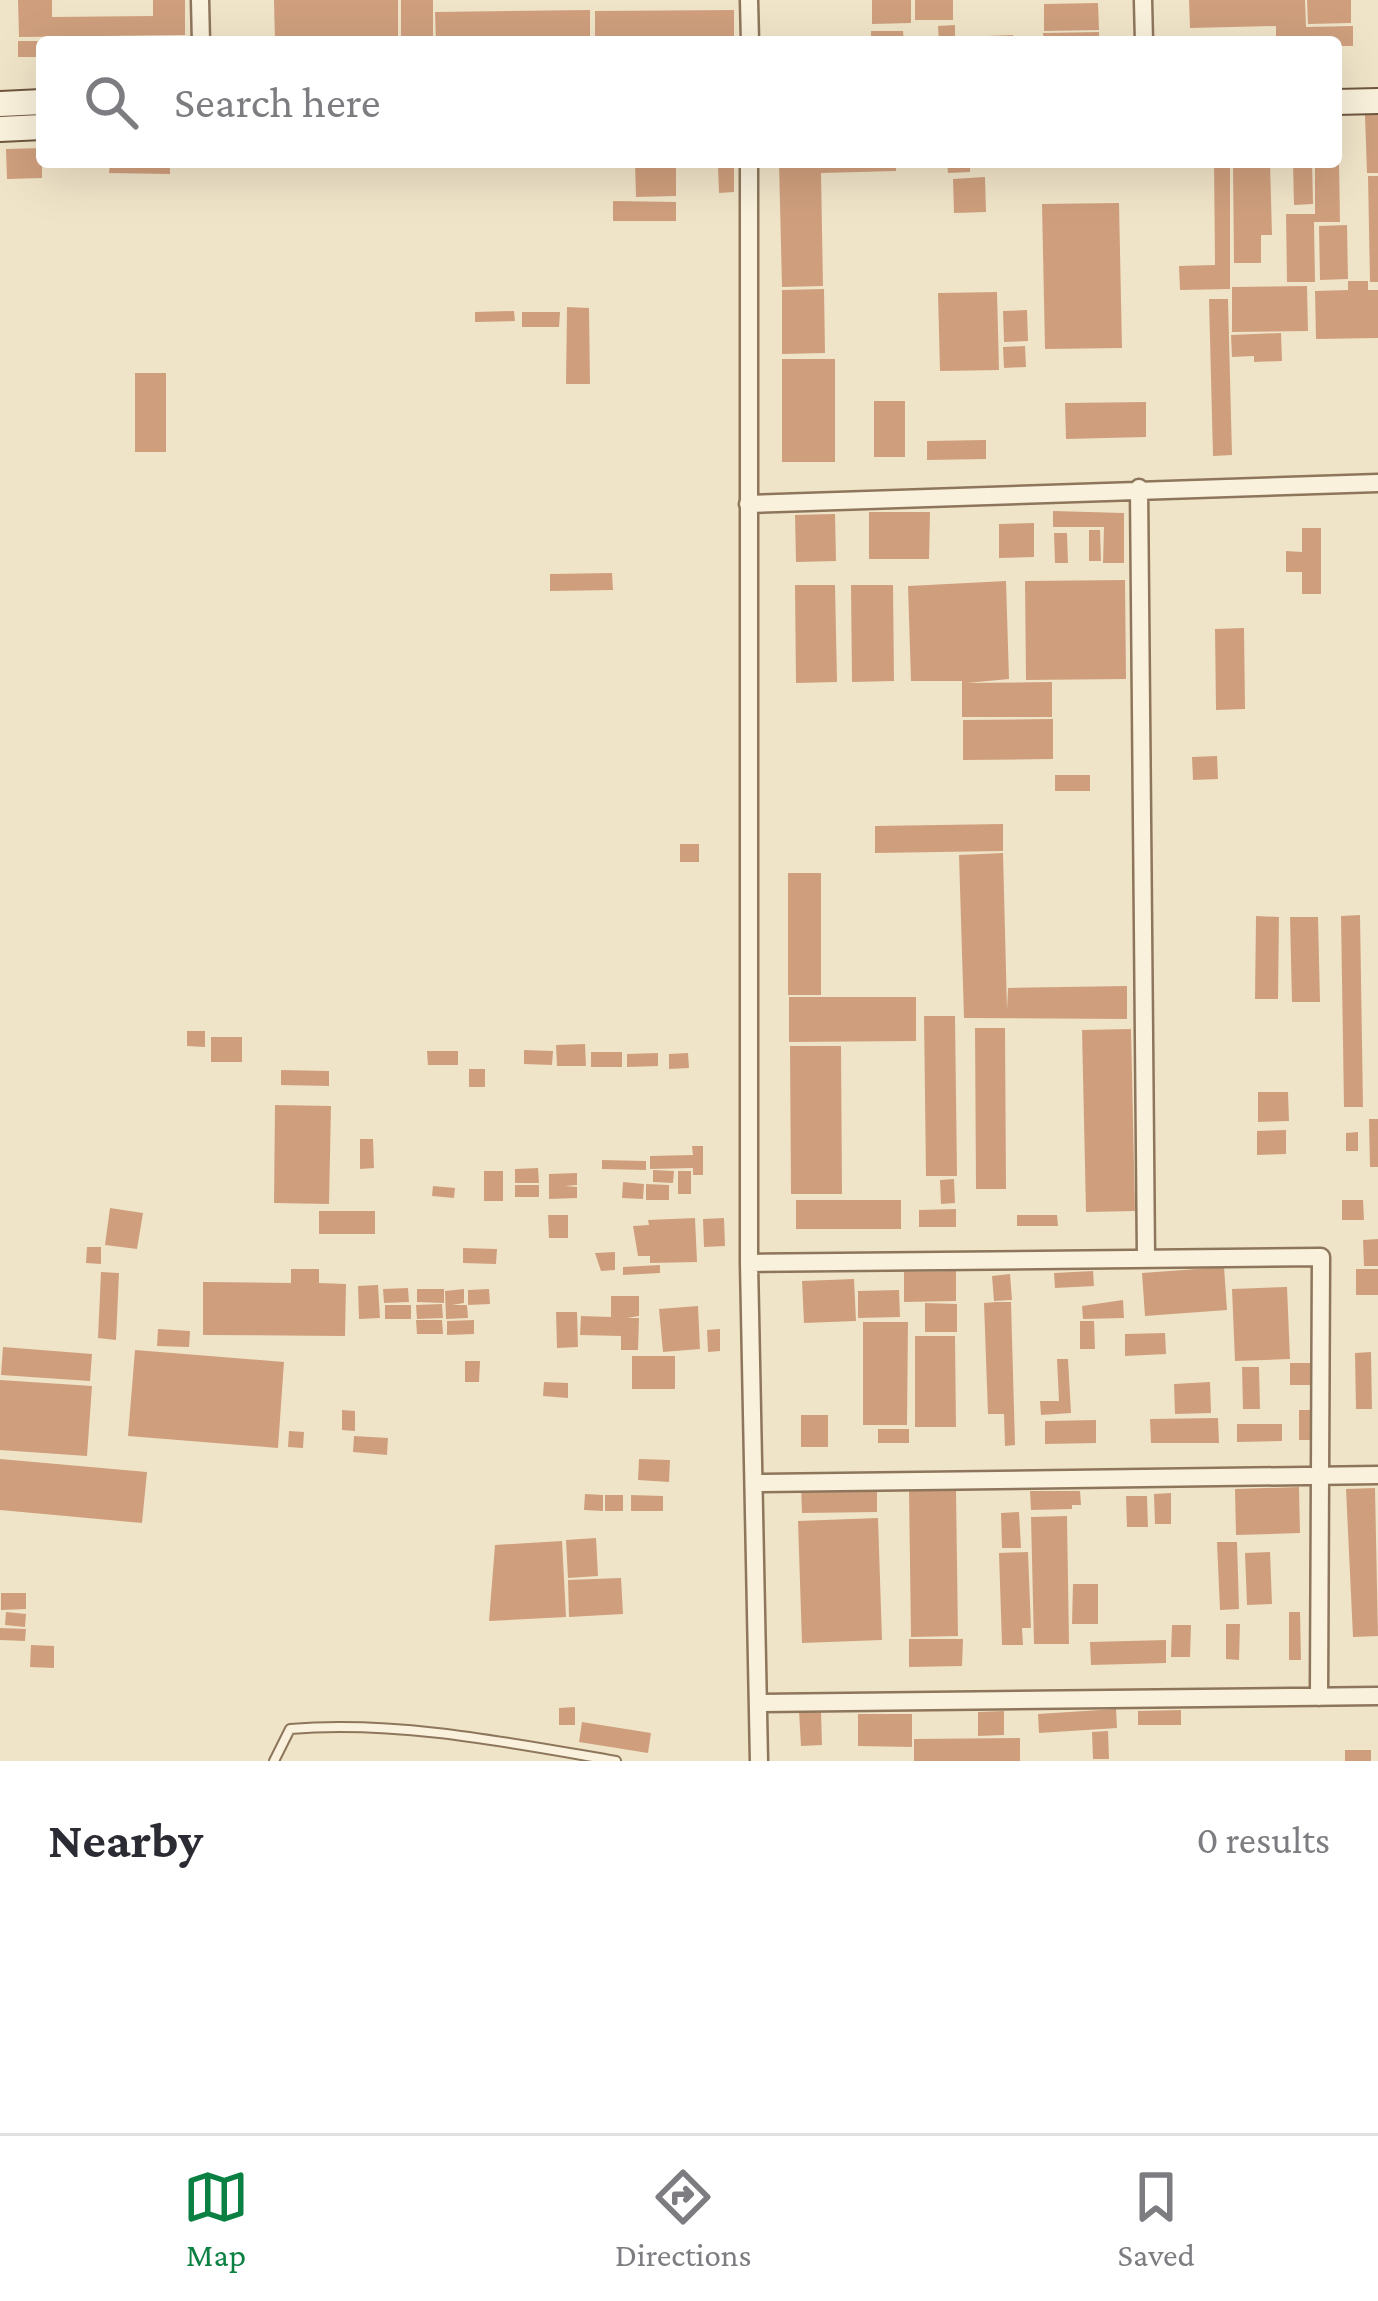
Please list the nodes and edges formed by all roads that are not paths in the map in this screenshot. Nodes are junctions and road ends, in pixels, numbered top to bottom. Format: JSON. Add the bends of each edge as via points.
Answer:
{"nodes":[{"id":1,"x":200,"y":0,"type":"edge"},
{"id":2,"x":749,"y":0,"type":"edge"},
{"id":3,"x":1143,"y":0,"type":"edge"},
{"id":4,"x":201,"y":36,"type":"edge"},
{"id":5,"x":749,"y":36,"type":"edge"},
{"id":6,"x":1144,"y":36,"type":"edge"},
{"id":7,"x":1378,"y":101,"type":"edge"},
{"id":8,"x":36,"y":102,"type":"edge"},
{"id":9,"x":1342,"y":102,"type":"edge"},
{"id":10,"x":0,"y":104,"type":"edge"},
{"id":11,"x":36,"y":127,"type":"edge"},
{"id":12,"x":0,"y":129,"type":"edge"},
{"id":13,"x":749,"y":168,"type":"edge"},
{"id":14,"x":1378,"y":483,"type":"edge"},
{"id":15,"x":1139,"y":488,"type":"junction"},
{"id":16,"x":748,"y":504,"type":"junction"},
{"id":17,"x":1146,"y":1258,"type":"junction"},
{"id":18,"x":749,"y":1263,"type":"junction"},
{"id":19,"x":1322,"y":1474,"type":"junction"},
{"id":20,"x":1378,"y":1474,"type":"edge"},
{"id":21,"x":756,"y":1483,"type":"junction"},
{"id":22,"x":1378,"y":1696,"type":"edge"},
{"id":23,"x":1319,"y":1697,"type":"junction"},
{"id":24,"x":760,"y":1703,"type":"junction"},
{"id":25,"x":274,"y":1761,"type":"edge"},
{"id":26,"x":616,"y":1761,"type":"edge"},
{"id":27,"x":759,"y":1761,"type":"edge"}],
"edges":[{"from":1,"to":4,"type":"street"},
{"from":2,"to":5,"type":"street"},
{"from":3,"to":6,"type":"street"},
{"from":7,"to":9,"type":"main road"},
{"from":8,"to":10,"type":"main road"},
{"from":11,"to":12,"type":"main road"},
{"from":13,"to":16,"type":"street"},
{"from":14,"to":15,"type":"street"},
{"from":15,"to":16,"type":"street"},
{"from":15,"to":17,"type":"street"},
{"from":16,"to":18,"type":"street"},
{"from":17,"to":18,"type":"street"},
{"from":17,"to":19,"type":"street","via":[[1321,1257]]},
{"from":18,"to":21,"type":"street"},
{"from":19,"to":20,"type":"street"},
{"from":19,"to":21,"type":"street"},
{"from":19,"to":23,"type":"street"},
{"from":21,"to":24,"type":"street"},
{"from":22,"to":23,"type":"street"},
{"from":23,"to":24,"type":"street"},
{"from":24,"to":27,"type":"street"},
{"from":25,"to":26,"type":"lane","via":[[290,1729],[325,1726]]}]}
